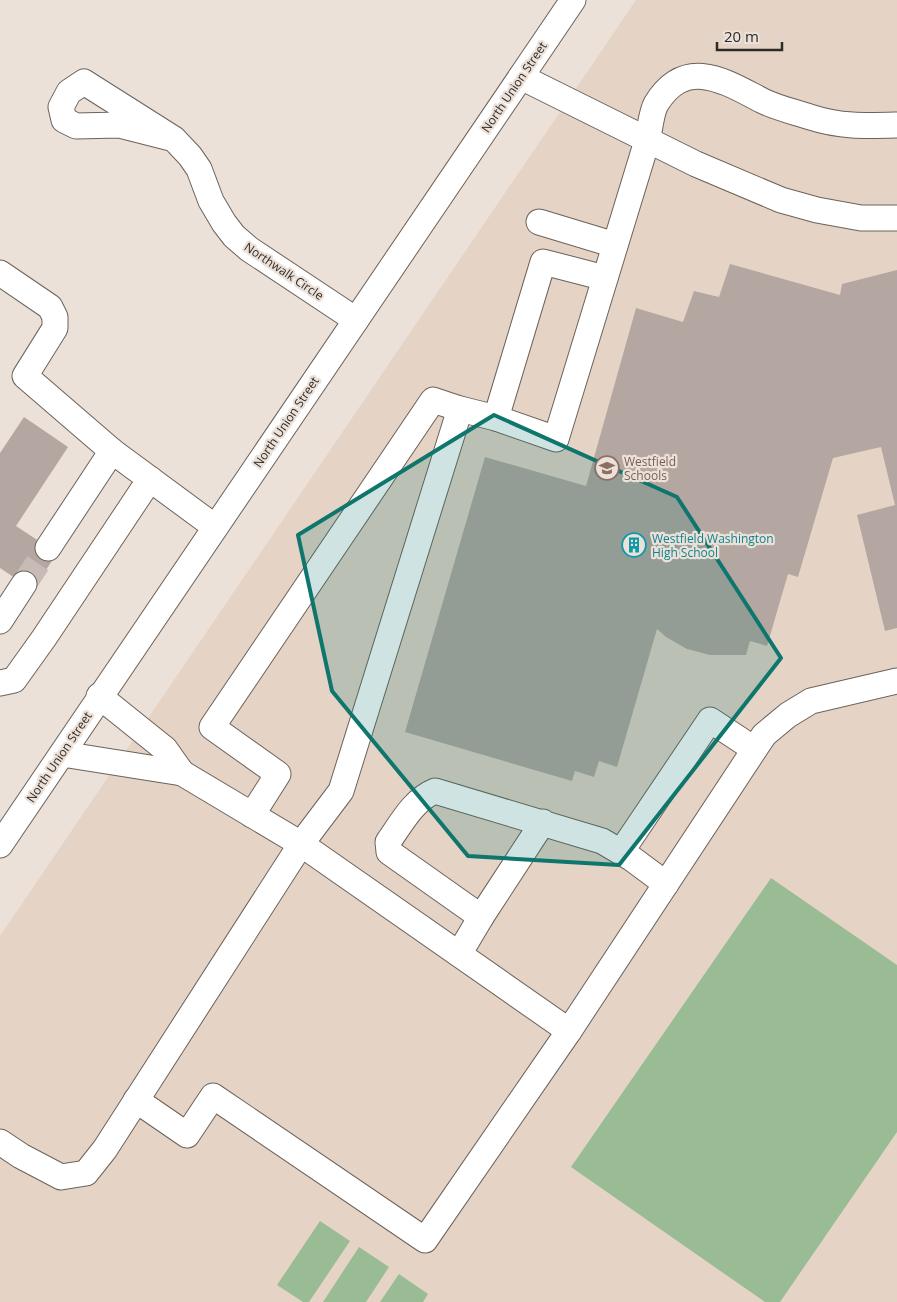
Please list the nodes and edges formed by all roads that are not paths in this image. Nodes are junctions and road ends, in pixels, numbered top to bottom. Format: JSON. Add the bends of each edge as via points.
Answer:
{"nodes":[{"id":1,"x":573,"y":0,"type":"edge"},
{"id":2,"x":521,"y":77,"type":"junction"},
{"id":3,"x":897,"y":125,"type":"edge"},
{"id":4,"x":174,"y":139,"type":"dead end"},
{"id":5,"x":647,"y":141,"type":"junction"},
{"id":6,"x":897,"y":218,"type":"edge"},
{"id":7,"x":539,"y":222,"type":"dead end"},
{"id":8,"x":615,"y":245,"type":"junction"},
{"id":9,"x":0,"y":273,"type":"edge"},
{"id":10,"x":605,"y":278,"type":"junction"},
{"id":11,"x":356,"y":320,"type":"junction"},
{"id":12,"x":460,"y":409,"type":"junction"},
{"id":13,"x":496,"y":418,"type":"junction"},
{"id":14,"x":112,"y":451,"type":"junction"},
{"id":15,"x":150,"y":479,"type":"junction"},
{"id":16,"x":215,"y":526,"type":"junction"},
{"id":17,"x":48,"y":548,"type":"tunnel mouth"},
{"id":18,"x":24,"y":584,"type":"tunnel mouth"},
{"id":19,"x":0,"y":621,"type":"edge"},
{"id":20,"x":897,"y":680,"type":"edge"},
{"id":21,"x":0,"y":683,"type":"edge"},
{"id":22,"x":100,"y":696,"type":"junction"},
{"id":23,"x":754,"y":749,"type":"junction"},
{"id":24,"x":62,"y":754,"type":"junction"},
{"id":25,"x":182,"y":773,"type":"junction"},
{"id":26,"x":8,"y":815,"type":"edge"},
{"id":27,"x":252,"y":815,"type":"junction"},
{"id":28,"x":543,"y":822,"type":"junction"},
{"id":29,"x":301,"y":844,"type":"junction"},
{"id":30,"x":0,"y":845,"type":"edge"},
{"id":31,"x":621,"y":852,"type":"junction"},
{"id":32,"x":666,"y":884,"type":"junction"},
{"id":33,"x":481,"y":917,"type":"junction"},
{"id":34,"x":459,"y":954,"type":"junction"},
{"id":35,"x":569,"y":1031,"type":"junction"},
{"id":36,"x":136,"y":1100,"type":"junction"},
{"id":37,"x":0,"y":1142,"type":"edge"}],
"edges":[{"from":1,"to":2,"type":"street","name":"North Union Street"},
{"from":2,"to":5,"type":"street"},
{"from":2,"to":11,"type":"street","name":"North Union Street"},
{"from":3,"to":5,"type":"street","via":[[841,125],[765,102],[729,83],[705,76],[686,77],[670,87],[656,105]]},
{"from":4,"to":11,"type":"street","name":"Northwalk Circle","via":[[199,169],[211,201],[234,236]]},
{"from":5,"to":6,"type":"street","via":[[781,200],[860,218]]},
{"from":5,"to":8,"type":"street"},
{"from":7,"to":8,"type":"street"},
{"from":8,"to":10,"type":"street"},
{"from":9,"to":14,"type":"street","via":[[50,307],[55,317],[56,328],[25,376]]},
{"from":10,"to":13,"type":"street","via":[[543,262]]},
{"from":10,"to":13,"type":"street","via":[[556,439]]},
{"from":11,"to":16,"type":"street","name":"North Union Street"},
{"from":12,"to":13,"type":"street"},
{"from":12,"to":27,"type":"street","via":[[433,400],[212,727],[278,774]]},
{"from":12,"to":29,"type":"street","via":[[341,791]]},
{"from":14,"to":15,"type":"street"},
{"from":14,"to":17,"type":"street"},
{"from":15,"to":16,"type":"street"},
{"from":15,"to":21,"type":"street","via":[[14,680]]},
{"from":16,"to":22,"type":"street","name":"North Union Street"},
{"from":18,"to":19,"type":"street"},
{"from":20,"to":23,"type":"street","via":[[811,701],[764,735]]},
{"from":22,"to":24,"type":"street","name":"North Union Street"},
{"from":22,"to":25,"type":"street","via":[[165,749]]},
{"from":23,"to":31,"type":"street","via":[[710,720]]},
{"from":23,"to":32,"type":"street"},
{"from":24,"to":25,"type":"street"},
{"from":24,"to":26,"type":"street","name":"North Union Street"},
{"from":25,"to":27,"type":"street"},
{"from":26,"to":30,"type":"street","name":"North Union Street"},
{"from":27,"to":29,"type":"street"},
{"from":28,"to":31,"type":"street","via":[[602,841]]},
{"from":28,"to":33,"type":"street"},
{"from":28,"to":33,"type":"street","via":[[435,791],[415,806],[388,842],[389,852]]},
{"from":29,"to":34,"type":"street"},
{"from":29,"to":36,"type":"street"},
{"from":31,"to":32,"type":"street"},
{"from":32,"to":35,"type":"street"},
{"from":33,"to":34,"type":"street"},
{"from":34,"to":35,"type":"street"},
{"from":35,"to":36,"type":"street","via":[[425,1240],[212,1096],[187,1134]]},
{"from":36,"to":37,"type":"street","via":[[86,1173],[60,1177]]}]}
